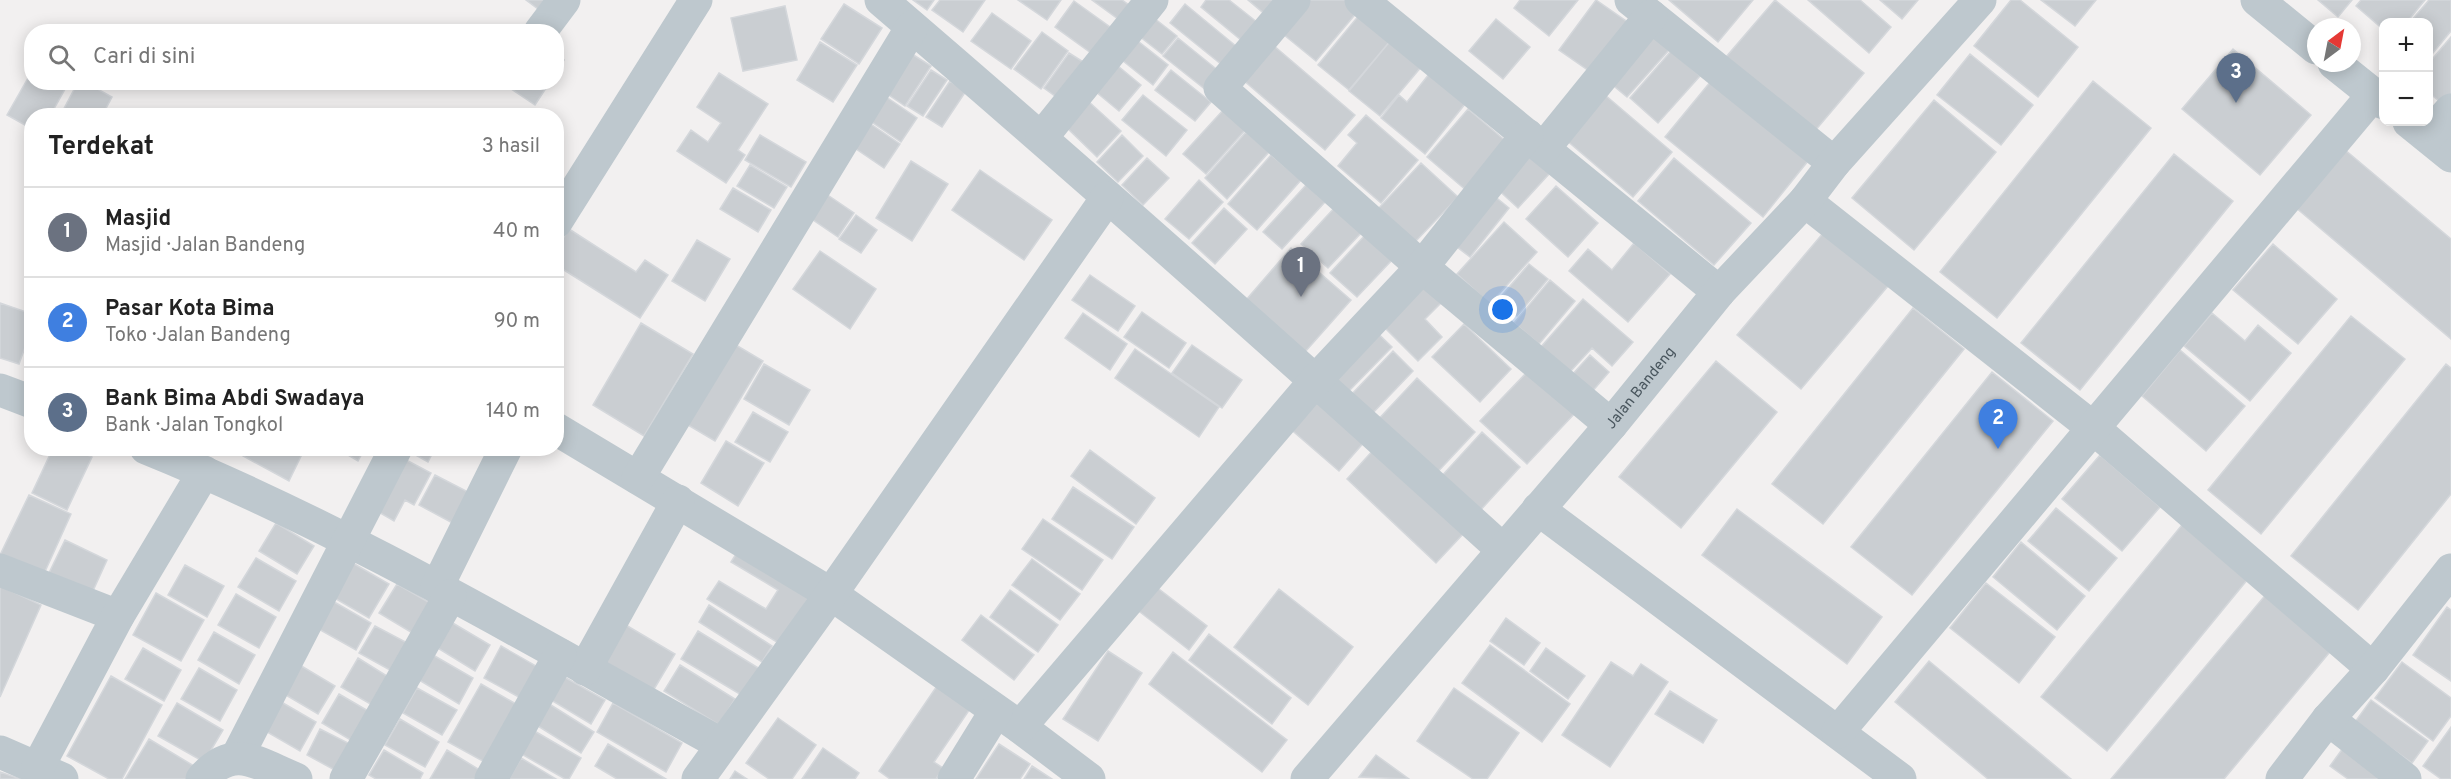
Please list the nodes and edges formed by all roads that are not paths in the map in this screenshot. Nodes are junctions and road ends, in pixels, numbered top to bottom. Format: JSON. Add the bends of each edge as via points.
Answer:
{"nodes":[{"id":1,"x":564,"y":0,"type":"edge"},
{"id":2,"x":696,"y":0,"type":"edge"},
{"id":3,"x":881,"y":0,"type":"edge"},
{"id":4,"x":1152,"y":0,"type":"edge"},
{"id":5,"x":1294,"y":0,"type":"edge"},
{"id":6,"x":1361,"y":0,"type":"edge"},
{"id":7,"x":1980,"y":0,"type":"edge"},
{"id":8,"x":2257,"y":0,"type":"edge"},
{"id":9,"x":1641,"y":8,"type":"edge"},
{"id":10,"x":546,"y":24,"type":"edge"},
{"id":11,"x":912,"y":27,"type":"junction"},
{"id":12,"x":2307,"y":41,"type":"edge"},
{"id":13,"x":2345,"y":72,"type":"edge"},
{"id":14,"x":2378,"y":99,"type":"edge"},
{"id":15,"x":2451,"y":110,"type":"edge"},
{"id":16,"x":1042,"y":137,"type":"junction"},
{"id":17,"x":2429,"y":138,"type":"edge"},
{"id":18,"x":1535,"y":142,"type":"junction"},
{"id":19,"x":1834,"y":163,"type":"junction"},
{"id":20,"x":1107,"y":198,"type":"junction"},
{"id":21,"x":1805,"y":201,"type":"junction"},
{"id":22,"x":564,"y":209,"type":"edge"},
{"id":23,"x":1422,"y":267,"type":"junction"},
{"id":24,"x":1719,"y":292,"type":"junction"},
{"id":25,"x":1316,"y":380,"type":"junction"},
{"id":26,"x":0,"y":390,"type":"edge"},
{"id":27,"x":24,"y":399,"type":"edge"},
{"id":28,"x":1611,"y":425,"type":"junction"},
{"id":29,"x":2092,"y":427,"type":"junction"},
{"id":30,"x":564,"y":434,"type":"edge"},
{"id":31,"x":165,"y":456,"type":"edge"},
{"id":32,"x":392,"y":456,"type":"edge"},
{"id":33,"x":502,"y":456,"type":"edge"},
{"id":34,"x":204,"y":472,"type":"junction"},
{"id":35,"x":638,"y":478,"type":"junction"},
{"id":36,"x":678,"y":501,"type":"junction"},
{"id":37,"x":1538,"y":509,"type":"junction"},
{"id":38,"x":348,"y":540,"type":"junction"},
{"id":39,"x":1503,"y":550,"type":"junction"},
{"id":40,"x":0,"y":570,"type":"edge"},
{"id":41,"x":2451,"y":570,"type":"edge"},
{"id":42,"x":443,"y":591,"type":"junction"},
{"id":43,"x":831,"y":594,"type":"junction"},
{"id":44,"x":118,"y":616,"type":"junction"},
{"id":45,"x":573,"y":662,"type":"junction"},
{"id":46,"x":2373,"y":669,"type":"junction"},
{"id":47,"x":1008,"y":719,"type":"junction"},
{"id":48,"x":2328,"y":719,"type":"junction"},
{"id":49,"x":1838,"y":732,"type":"junction"},
{"id":50,"x":721,"y":744,"type":"junction"},
{"id":51,"x":0,"y":752,"type":"edge"},
{"id":52,"x":237,"y":757,"type":"junction"},
{"id":53,"x":50,"y":773,"type":"edge"},
{"id":54,"x":202,"y":779,"type":"edge"},
{"id":55,"x":296,"y":779,"type":"edge"},
{"id":56,"x":346,"y":779,"type":"edge"},
{"id":57,"x":491,"y":779,"type":"edge"},
{"id":58,"x":698,"y":779,"type":"edge"},
{"id":59,"x":954,"y":779,"type":"edge"},
{"id":60,"x":1089,"y":779,"type":"edge"},
{"id":61,"x":1307,"y":779,"type":"edge"},
{"id":62,"x":1900,"y":779,"type":"edge"},
{"id":63,"x":2282,"y":779,"type":"edge"},
{"id":64,"x":2405,"y":779,"type":"edge"}],
"edges":[{"from":1,"to":10,"type":"street"},
{"from":2,"to":22,"type":"street"},
{"from":3,"to":11,"type":"street"},
{"from":4,"to":16,"type":"street"},
{"from":5,"to":23,"type":"street","via":[[1220,88]]},
{"from":6,"to":18,"type":"street"},
{"from":7,"to":19,"type":"street","name":"Jalan Bandeng"},
{"from":8,"to":12,"type":"street"},
{"from":9,"to":18,"type":"street"},
{"from":9,"to":19,"type":"street"},
{"from":11,"to":16,"type":"street"},
{"from":11,"to":35,"type":"street"},
{"from":13,"to":14,"type":"street"},
{"from":14,"to":29,"type":"street"},
{"from":15,"to":17,"type":"street"},
{"from":16,"to":20,"type":"street"},
{"from":18,"to":23,"type":"street"},
{"from":18,"to":24,"type":"street"},
{"from":19,"to":21,"type":"street","name":"Jalan Bandeng"},
{"from":20,"to":25,"type":"street"},
{"from":20,"to":43,"type":"street"},
{"from":21,"to":24,"type":"street","name":"Jalan Bandeng"},
{"from":21,"to":29,"type":"street"},
{"from":23,"to":25,"type":"street"},
{"from":23,"to":28,"type":"street"},
{"from":24,"to":28,"type":"street","name":"Jalan Bandeng"},
{"from":25,"to":39,"type":"street"},
{"from":25,"to":47,"type":"street"},
{"from":26,"to":27,"type":"street"},
{"from":28,"to":37,"type":"street","name":"Jalan Bandeng"},
{"from":29,"to":46,"type":"street"},
{"from":29,"to":49,"type":"street"},
{"from":30,"to":35,"type":"street"},
{"from":31,"to":34,"type":"street"},
{"from":32,"to":38,"type":"street"},
{"from":33,"to":42,"type":"street"},
{"from":34,"to":38,"type":"street"},
{"from":34,"to":44,"type":"street"},
{"from":35,"to":36,"type":"street"},
{"from":36,"to":43,"type":"street"},
{"from":36,"to":45,"type":"street"},
{"from":37,"to":39,"type":"street","name":"Jalan Bandeng"},
{"from":37,"to":49,"type":"street"},
{"from":38,"to":42,"type":"street"},
{"from":38,"to":52,"type":"street"},
{"from":39,"to":61,"type":"street","name":"Jalan Bandeng"},
{"from":40,"to":44,"type":"street"},
{"from":41,"to":46,"type":"street"},
{"from":42,"to":45,"type":"street"},
{"from":42,"to":56,"type":"street"},
{"from":43,"to":47,"type":"street"},
{"from":43,"to":50,"type":"street"},
{"from":44,"to":53,"type":"street"},
{"from":45,"to":50,"type":"street"},
{"from":45,"to":57,"type":"street"},
{"from":46,"to":48,"type":"street"},
{"from":47,"to":59,"type":"street"},
{"from":47,"to":60,"type":"street"},
{"from":48,"to":63,"type":"street"},
{"from":48,"to":64,"type":"street"},
{"from":49,"to":62,"type":"street"},
{"from":50,"to":58,"type":"street"},
{"from":51,"to":53,"type":"street"},
{"from":52,"to":54,"type":"street","via":[[215,766]]},
{"from":52,"to":55,"type":"street"}]}
